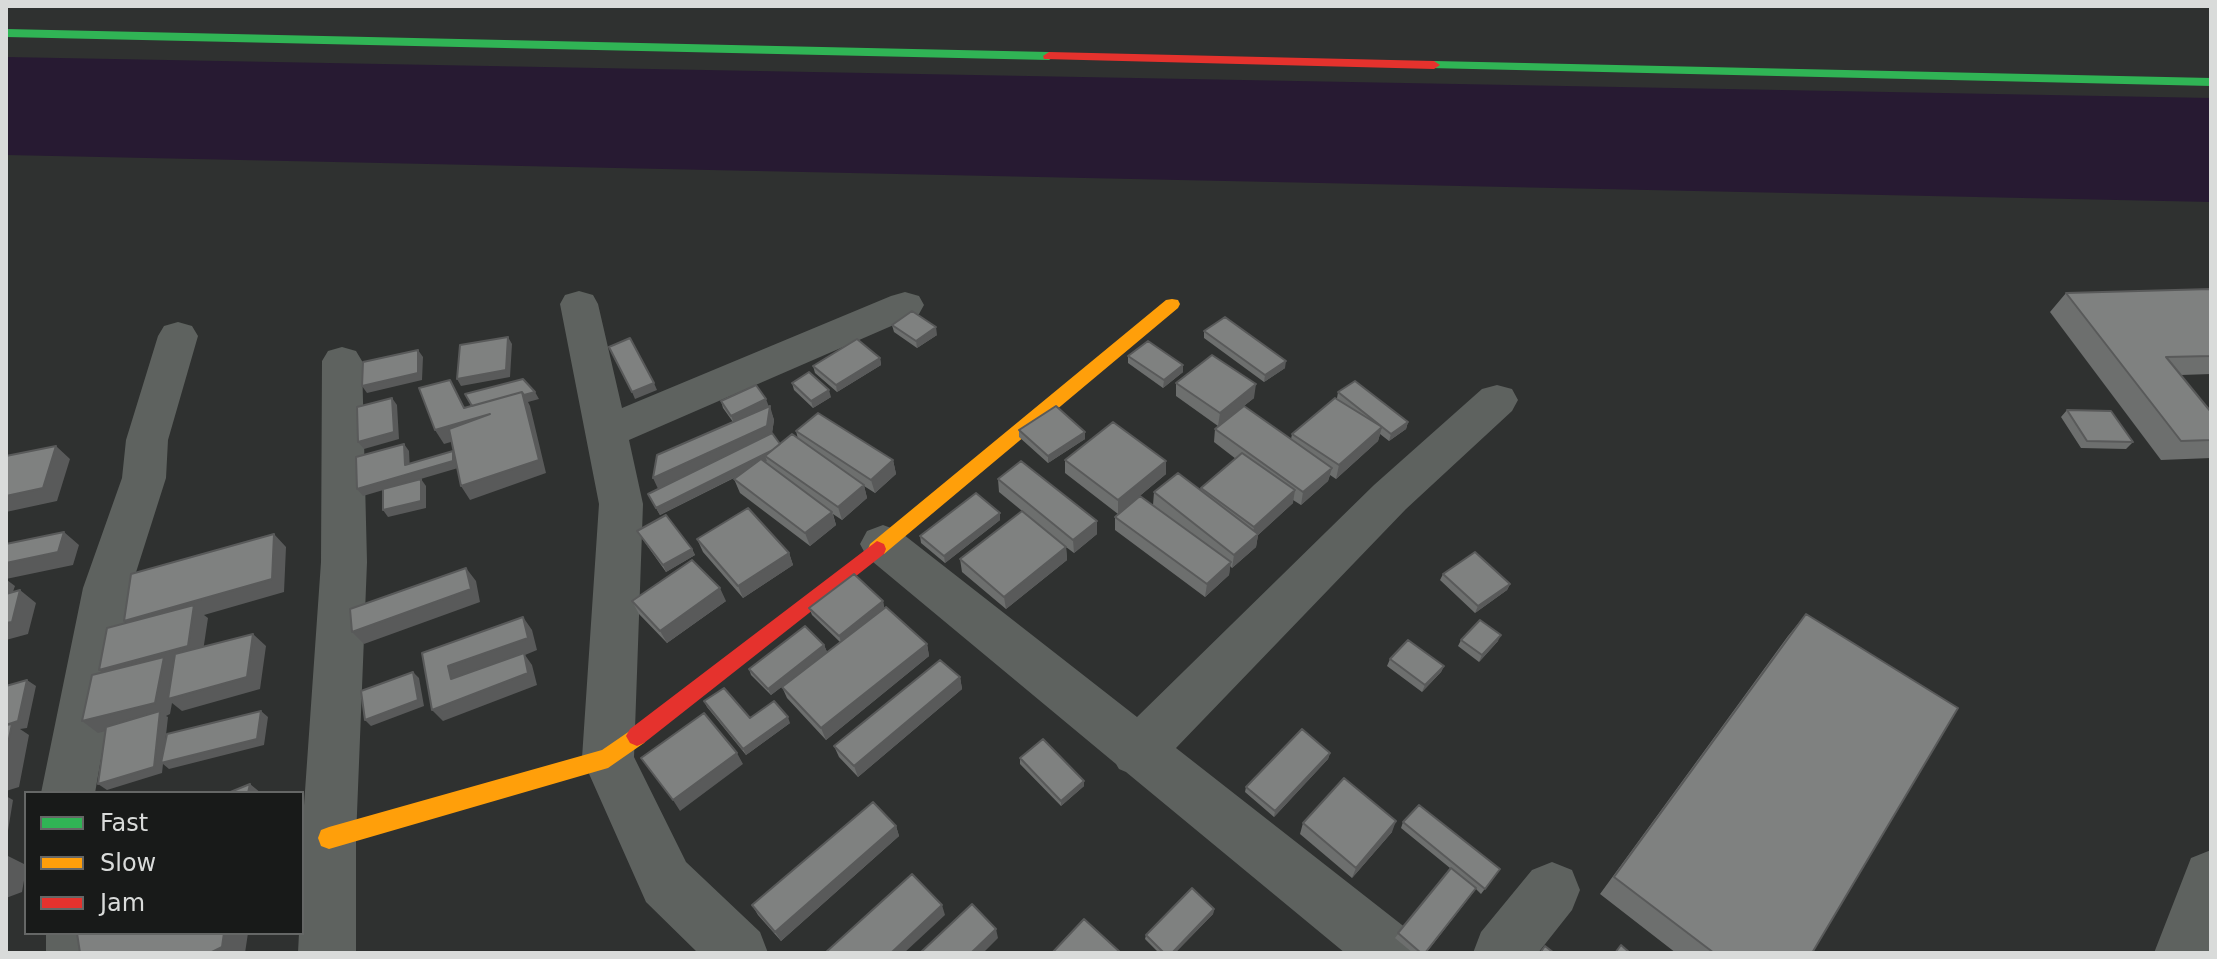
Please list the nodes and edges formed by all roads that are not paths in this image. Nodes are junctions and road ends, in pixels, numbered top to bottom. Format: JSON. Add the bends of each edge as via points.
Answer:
{"nodes":[{"id":1,"x":6,"y":33,"type":"edge"},
{"id":2,"x":2211,"y":82,"type":"edge"},
{"id":3,"x":579,"y":304,"type":"dead end"},
{"id":4,"x":1172,"y":304,"type":"dead end"},
{"id":5,"x":905,"y":305,"type":"dead end"},
{"id":6,"x":178,"y":336,"type":"dead end"},
{"id":7,"x":342,"y":361,"type":"dead end"},
{"id":8,"x":1497,"y":400,"type":"dead end"},
{"id":9,"x":606,"y":432,"type":"junction"},
{"id":10,"x":883,"y":544,"type":"junction"},
{"id":11,"x":1137,"y":752,"type":"junction"},
{"id":12,"x":608,"y":758,"type":"junction"},
{"id":13,"x":68,"y":791,"type":"edge"},
{"id":14,"x":329,"y":838,"type":"junction"},
{"id":15,"x":2211,"y":877,"type":"edge"},
{"id":16,"x":1552,"y":890,"type":"dead end"},
{"id":17,"x":327,"y":953,"type":"edge"},
{"id":18,"x":739,"y":953,"type":"edge"},
{"id":19,"x":1390,"y":953,"type":"edge"},
{"id":20,"x":1502,"y":953,"type":"edge"},
{"id":21,"x":2183,"y":953,"type":"edge"}],
"edges":[{"from":1,"to":2,"type":"street"},
{"from":3,"to":9,"type":"street"},
{"from":4,"to":10,"type":"street"},
{"from":5,"to":9,"type":"street"},
{"from":6,"to":13,"type":"street","via":[[147,440],[144,478],[107,588]]},
{"from":7,"to":14,"type":"street","via":[[344,562]]},
{"from":8,"to":11,"type":"street","via":[[1390,497]]},
{"from":9,"to":12,"type":"street","via":[[621,504]]},
{"from":10,"to":11,"type":"street"},
{"from":10,"to":12,"type":"street"},
{"from":11,"to":19,"type":"street"},
{"from":12,"to":14,"type":"street"},
{"from":12,"to":18,"type":"street","via":[[666,882]]},
{"from":14,"to":17,"type":"street"},
{"from":15,"to":21,"type":"street"},
{"from":16,"to":20,"type":"street"}]}
